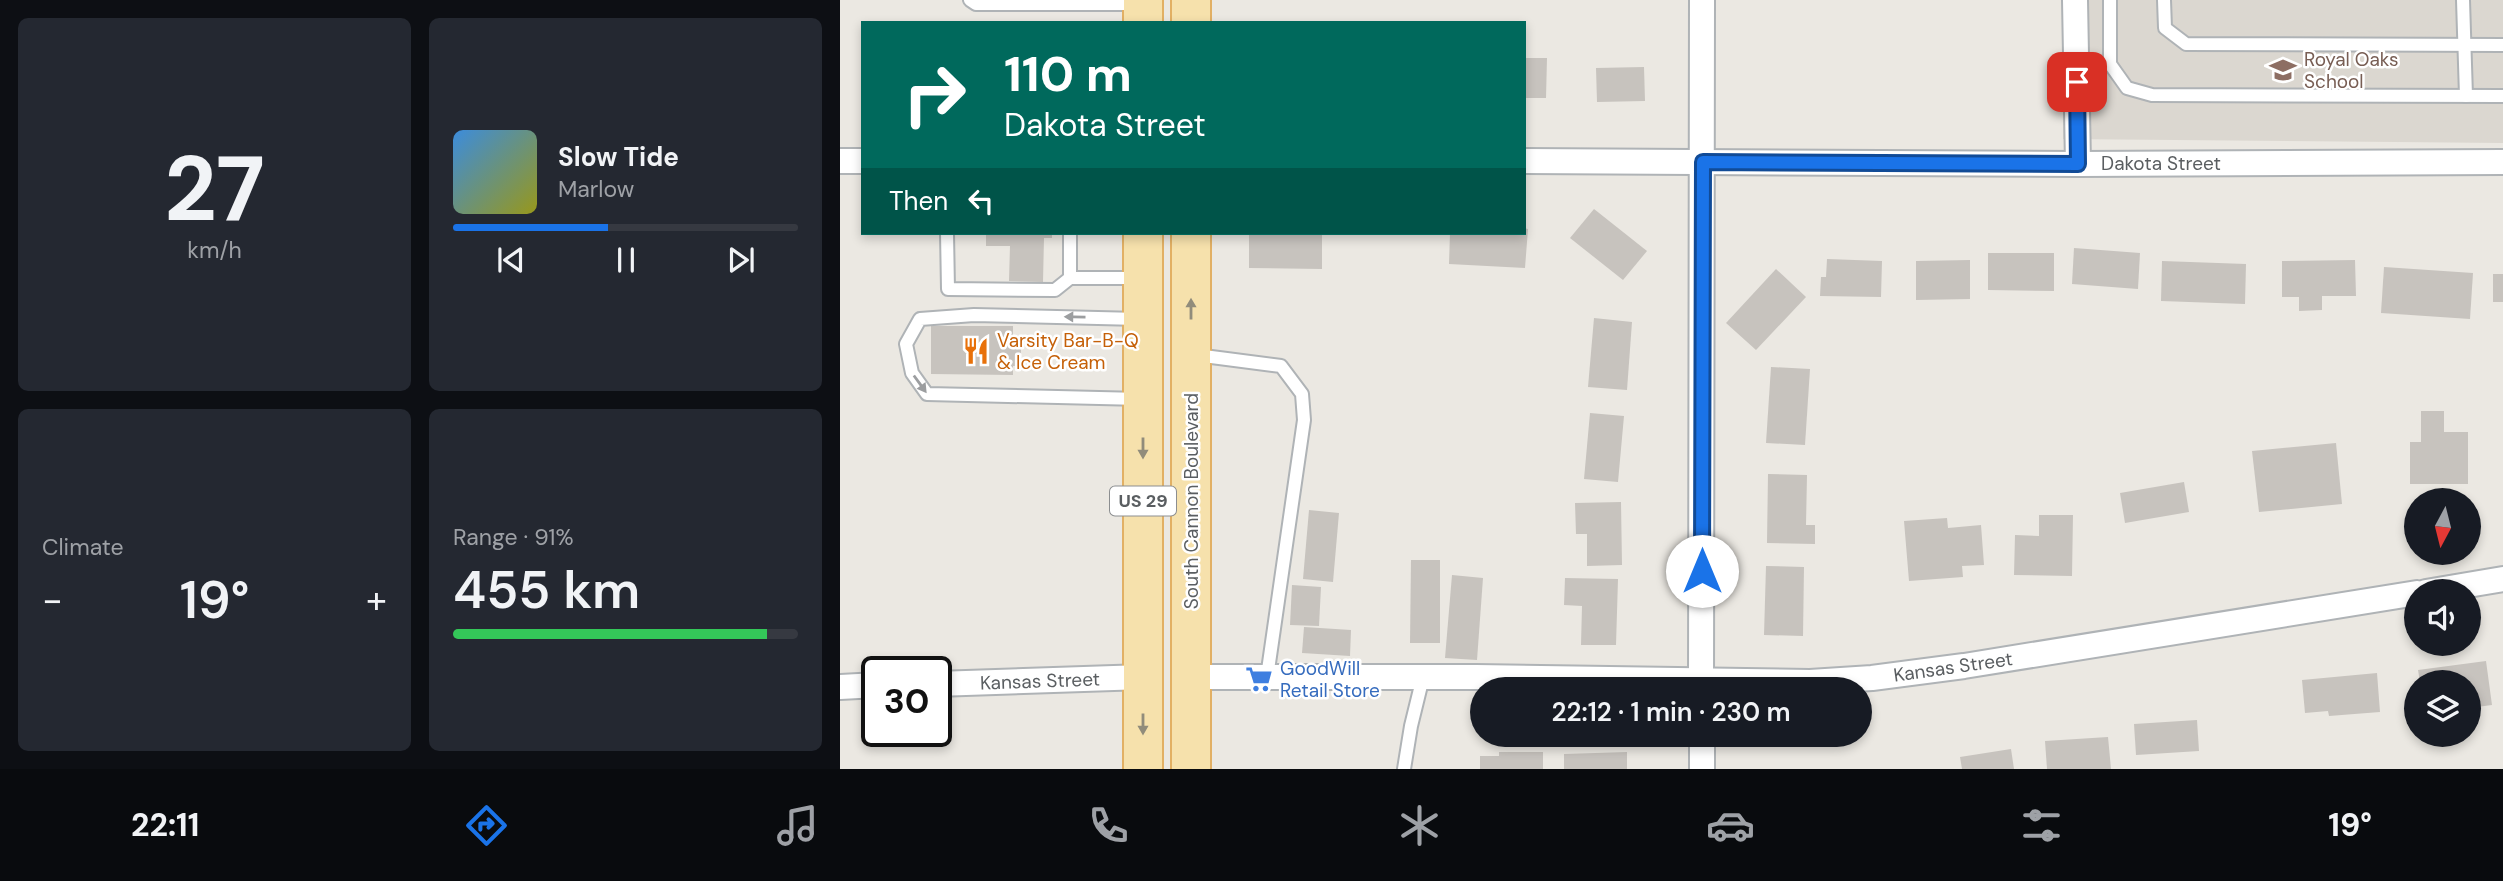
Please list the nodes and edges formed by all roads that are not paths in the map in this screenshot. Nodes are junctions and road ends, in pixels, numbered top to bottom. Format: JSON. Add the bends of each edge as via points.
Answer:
{"nodes":[{"id":1,"x":970,"y":0,"type":"edge"},
{"id":2,"x":1191,"y":0,"type":"edge"},
{"id":3,"x":1702,"y":0,"type":"edge"},
{"id":4,"x":2075,"y":0,"type":"edge"},
{"id":5,"x":2110,"y":0,"type":"edge"},
{"id":6,"x":2164,"y":0,"type":"edge"},
{"id":7,"x":2463,"y":0,"type":"edge"},
{"id":8,"x":1078,"y":2,"type":"edge"},
{"id":9,"x":1143,"y":9,"type":"edge"},
{"id":10,"x":1191,"y":21,"type":"edge"},
{"id":11,"x":2465,"y":45,"type":"junction"},
{"id":12,"x":2503,"y":45,"type":"edge"},
{"id":13,"x":2466,"y":96,"type":"junction"},
{"id":14,"x":2503,"y":96,"type":"edge"},
{"id":15,"x":840,"y":161,"type":"edge"},
{"id":16,"x":861,"y":161,"type":"edge"},
{"id":17,"x":1526,"y":161,"type":"edge"},
{"id":18,"x":1703,"y":162,"type":"junction"},
{"id":19,"x":2503,"y":162,"type":"edge"},
{"id":20,"x":2078,"y":164,"type":"junction"},
{"id":21,"x":947,"y":235,"type":"edge"},
{"id":22,"x":1070,"y":235,"type":"edge"},
{"id":23,"x":1143,"y":235,"type":"edge"},
{"id":24,"x":1191,"y":235,"type":"edge"},
{"id":25,"x":1070,"y":278,"type":"junction"},
{"id":26,"x":1143,"y":278,"type":"junction"},
{"id":27,"x":1143,"y":319,"type":"junction"},
{"id":28,"x":1191,"y":355,"type":"junction"},
{"id":29,"x":1143,"y":399,"type":"junction"},
{"id":30,"x":2503,"y":579,"type":"edge"},
{"id":31,"x":2481,"y":583,"type":"edge"},
{"id":32,"x":2404,"y":595,"type":"edge"},
{"id":33,"x":1144,"y":677,"type":"junction"},
{"id":34,"x":1191,"y":677,"type":"junction"},
{"id":35,"x":1267,"y":677,"type":"junction"},
{"id":36,"x":1423,"y":677,"type":"junction"},
{"id":37,"x":1701,"y":677,"type":"edge"},
{"id":38,"x":1470,"y":678,"type":"edge"},
{"id":39,"x":1872,"y":678,"type":"edge"},
{"id":40,"x":952,"y":683,"type":"edge"},
{"id":41,"x":861,"y":686,"type":"edge"},
{"id":42,"x":840,"y":687,"type":"edge"},
{"id":43,"x":1702,"y":747,"type":"edge"},
{"id":44,"x":1143,"y":769,"type":"edge"},
{"id":45,"x":1191,"y":769,"type":"edge"},
{"id":46,"x":1404,"y":769,"type":"edge"},
{"id":47,"x":1702,"y":769,"type":"edge"}],
"edges":[{"from":1,"to":8,"type":"lane","via":[[976,4]]},
{"from":2,"to":10,"type":"main road"},
{"from":3,"to":18,"type":"street"},
{"from":4,"to":20,"type":"street"},
{"from":5,"to":13,"type":"lane","via":[[2110,64],[2127,89],[2152,95]]},
{"from":6,"to":11,"type":"lane","via":[[2165,28],[2186,44]]},
{"from":7,"to":11,"type":"lane"},
{"from":8,"to":9,"type":"lane"},
{"from":11,"to":12,"type":"lane"},
{"from":11,"to":13,"type":"lane"},
{"from":13,"to":14,"type":"lane"},
{"from":15,"to":16,"type":"street"},
{"from":17,"to":18,"type":"street","name":"Dakota Street"},
{"from":18,"to":20,"type":"street","name":"Dakota Street"},
{"from":18,"to":37,"type":"street"},
{"from":19,"to":20,"type":"street","name":"Dakota Street"},
{"from":21,"to":25,"type":"lane","via":[[948,289],[1055,290]]},
{"from":22,"to":25,"type":"lane"},
{"from":23,"to":26,"type":"main road","number":"US 29"},
{"from":28,"to":24,"type":"main road","name":"South Cannon Boulevard","number":"US 29","one_way":true},
{"from":25,"to":26,"type":"lane"},
{"from":26,"to":27,"type":"main road","number":"US 29"},
{"from":27,"to":29,"type":"main road","number":"US 29"},
{"from":27,"to":29,"type":"lane","one_way":true,"via":[[920,318],[906,344],[912,373],[928,394]]},
{"from":28,"to":34,"type":"main road","name":"South Cannon Boulevard","number":"US 29"},
{"from":28,"to":35,"type":"lane","via":[[1281,366],[1302,394],[1304,421]]},
{"from":29,"to":33,"type":"main road","number":"US 29","one_way":true},
{"from":30,"to":31,"type":"street"},
{"from":32,"to":39,"type":"street","name":"Kansas Street"},
{"from":33,"to":40,"type":"street","name":"Kansas Street"},
{"from":33,"to":44,"type":"main road","number":"US 29","one_way":true},
{"from":34,"to":35,"type":"street","name":"Kansas Street"},
{"from":34,"to":45,"type":"main road","name":"South Cannon Boulevard","number":"US 29"},
{"from":35,"to":36,"type":"street","name":"Kansas Street"},
{"from":36,"to":38,"type":"street","name":"Kansas Street"},
{"from":36,"to":46,"type":"lane"},
{"from":41,"to":42,"type":"street"},
{"from":43,"to":47,"type":"street"}]}
